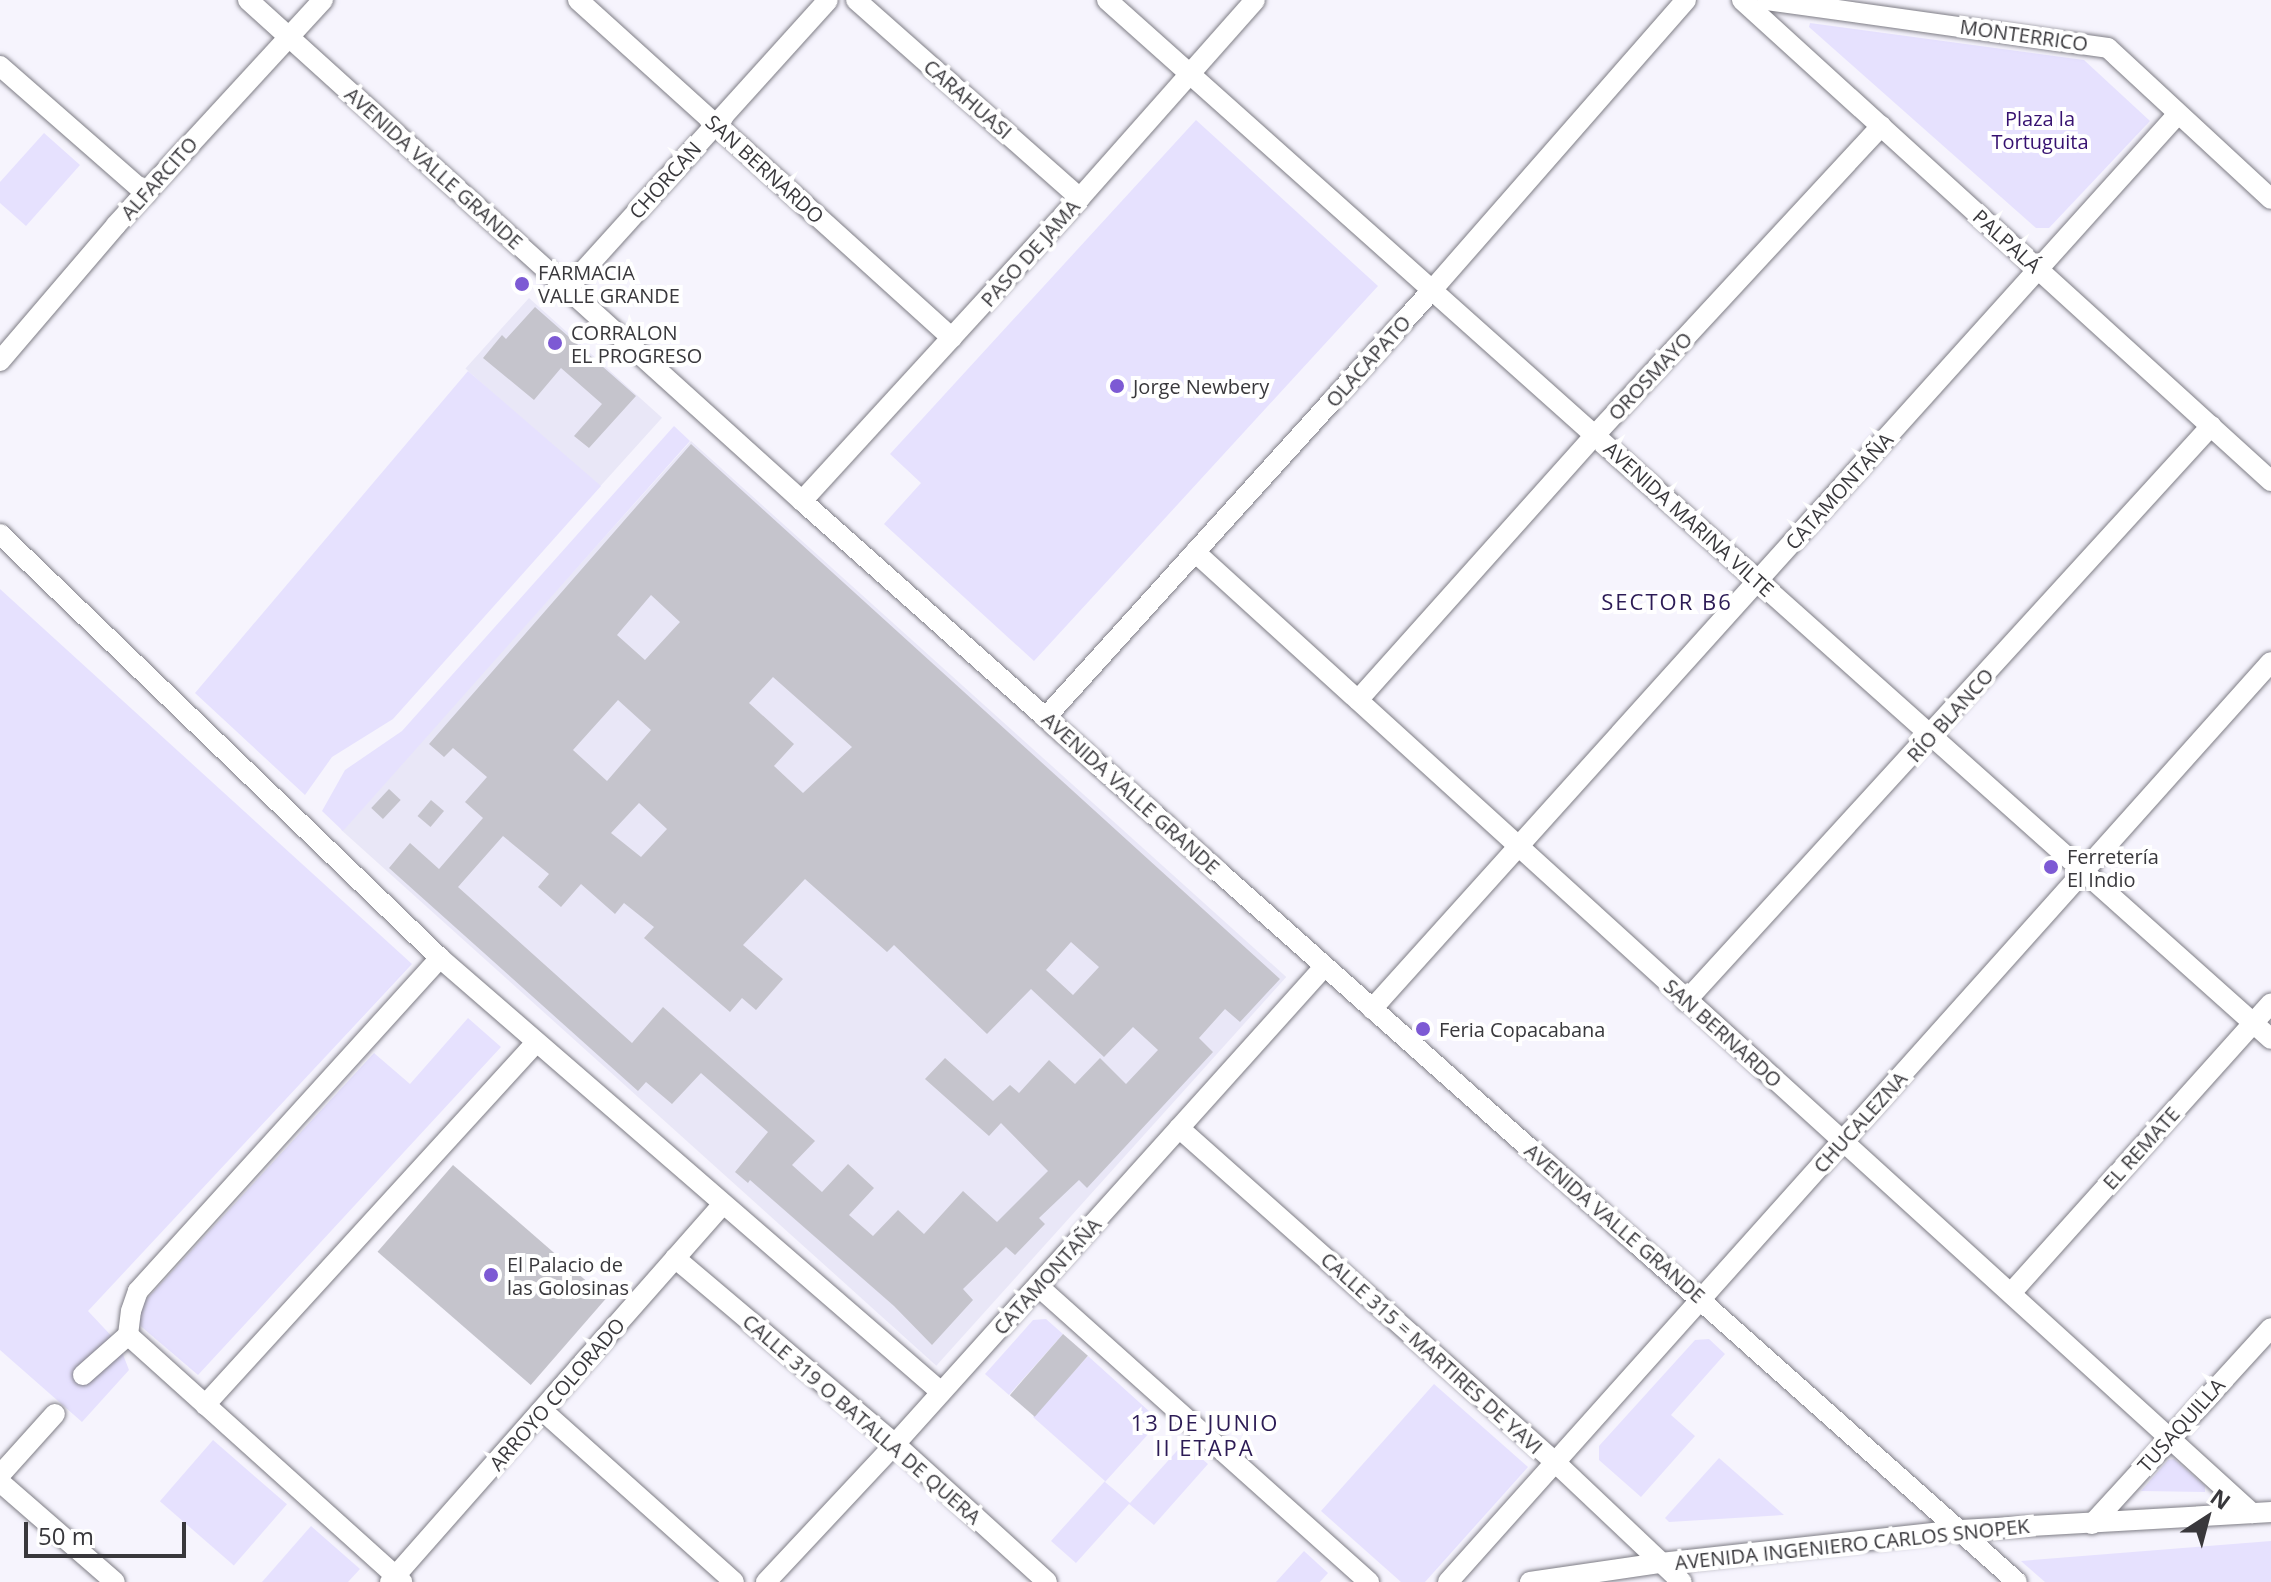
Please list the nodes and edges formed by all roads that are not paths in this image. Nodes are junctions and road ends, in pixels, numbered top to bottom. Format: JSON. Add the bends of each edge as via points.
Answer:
{"nodes":[{"id":1,"x":248,"y":0,"type":"edge"},
{"id":2,"x":323,"y":0,"type":"edge"},
{"id":3,"x":578,"y":0,"type":"edge"},
{"id":4,"x":828,"y":0,"type":"edge"},
{"id":5,"x":856,"y":0,"type":"edge"},
{"id":6,"x":1107,"y":0,"type":"edge"},
{"id":7,"x":1255,"y":0,"type":"edge"},
{"id":8,"x":1686,"y":0,"type":"edge"},
{"id":9,"x":1742,"y":0,"type":"edge"},
{"id":10,"x":1767,"y":0,"type":"edge"},
{"id":11,"x":289,"y":37,"type":"junction"},
{"id":12,"x":0,"y":66,"type":"edge"},
{"id":13,"x":1190,"y":74,"type":"junction"},
{"id":14,"x":2177,"y":115,"type":"junction"},
{"id":15,"x":716,"y":124,"type":"junction"},
{"id":16,"x":1881,"y":126,"type":"junction"},
{"id":17,"x":146,"y":194,"type":"junction"},
{"id":18,"x":1080,"y":198,"type":"junction"},
{"id":19,"x":2271,"y":199,"type":"edge"},
{"id":20,"x":2037,"y":268,"type":"junction"},
{"id":21,"x":567,"y":289,"type":"junction"},
{"id":22,"x":1433,"y":289,"type":"junction"},
{"id":23,"x":952,"y":338,"type":"junction"},
{"id":24,"x":3,"y":351,"type":"edge"},
{"id":25,"x":2211,"y":426,"type":"junction"},
{"id":26,"x":1596,"y":434,"type":"junction"},
{"id":27,"x":2271,"y":481,"type":"edge"},
{"id":28,"x":802,"y":501,"type":"junction"},
{"id":29,"x":0,"y":534,"type":"edge"},
{"id":30,"x":1195,"y":552,"type":"junction"},
{"id":31,"x":1758,"y":581,"type":"junction"},
{"id":32,"x":2271,"y":662,"type":"edge"},
{"id":33,"x":1358,"y":700,"type":"junction"},
{"id":34,"x":1046,"y":717,"type":"junction"},
{"id":35,"x":1931,"y":736,"type":"junction"},
{"id":36,"x":1517,"y":847,"type":"junction"},
{"id":37,"x":2084,"y":872,"type":"junction"},
{"id":38,"x":440,"y":958,"type":"junction"},
{"id":39,"x":1324,"y":967,"type":"junction"},
{"id":40,"x":1686,"y":1001,"type":"junction"},
{"id":41,"x":2271,"y":1003,"type":"edge"},
{"id":42,"x":1372,"y":1009,"type":"junction"},
{"id":43,"x":2253,"y":1022,"type":"junction"},
{"id":44,"x":2271,"y":1039,"type":"edge"},
{"id":45,"x":536,"y":1043,"type":"junction"},
{"id":46,"x":1179,"y":1128,"type":"junction"},
{"id":47,"x":1843,"y":1141,"type":"junction"},
{"id":48,"x":722,"y":1205,"type":"junction"},
{"id":49,"x":675,"y":1258,"type":"junction"},
{"id":50,"x":1038,"y":1286,"type":"junction"},
{"id":51,"x":2011,"y":1293,"type":"junction"},
{"id":52,"x":1702,"y":1299,"type":"junction"},
{"id":53,"x":2271,"y":1328,"type":"edge"},
{"id":54,"x":128,"y":1335,"type":"junction"},
{"id":55,"x":83,"y":1375,"type":"dead end"},
{"id":56,"x":941,"y":1392,"type":"junction"},
{"id":57,"x":205,"y":1405,"type":"junction"},
{"id":58,"x":543,"y":1411,"type":"junction"},
{"id":59,"x":55,"y":1414,"type":"dead end"},
{"id":60,"x":2170,"y":1435,"type":"junction"},
{"id":61,"x":895,"y":1444,"type":"junction"},
{"id":62,"x":1556,"y":1463,"type":"junction"},
{"id":63,"x":0,"y":1475,"type":"edge"},
{"id":64,"x":0,"y":1482,"type":"edge"},
{"id":65,"x":2261,"y":1512,"type":"edge"},
{"id":66,"x":2092,"y":1524,"type":"junction"},
{"id":67,"x":1961,"y":1530,"type":"junction"},
{"id":68,"x":1661,"y":1563,"type":"junction"},
{"id":69,"x":396,"y":1580,"type":"edge"},
{"id":70,"x":115,"y":1582,"type":"edge"},
{"id":71,"x":734,"y":1582,"type":"edge"},
{"id":72,"x":766,"y":1582,"type":"edge"},
{"id":73,"x":1047,"y":1582,"type":"edge"},
{"id":74,"x":1369,"y":1582,"type":"edge"},
{"id":75,"x":1448,"y":1582,"type":"edge"},
{"id":76,"x":1530,"y":1582,"type":"edge"},
{"id":77,"x":1682,"y":1582,"type":"edge"},
{"id":78,"x":2017,"y":1582,"type":"edge"}],
"edges":[{"from":1,"to":11,"type":"street","name":"AVENIDA VALLE GRANDE"},
{"from":2,"to":11,"type":"street","name":"ALFARCITO"},
{"from":3,"to":15,"type":"street","name":"SAN BERNARDO"},
{"from":4,"to":15,"type":"street","name":"CHORCAN"},
{"from":5,"to":18,"type":"street","name":"CARAHUASI"},
{"from":6,"to":13,"type":"street","name":"AVENIDA MARINA VILTE"},
{"from":7,"to":13,"type":"street","name":"PASO DE JAMA"},
{"from":8,"to":22,"type":"street","name":"OLACAPATO"},
{"from":9,"to":16,"type":"street","name":"PALPALÁ"},
{"from":10,"to":14,"type":"street","name":"MONTERRICO","via":[[2108,48]]},
{"from":11,"to":17,"type":"street","name":"ALFARCITO"},
{"from":11,"to":21,"type":"street","name":"AVENIDA VALLE GRANDE"},
{"from":12,"to":17,"type":"street"},
{"from":13,"to":18,"type":"street","name":"PASO DE JAMA"},
{"from":13,"to":22,"type":"street","name":"AVENIDA MARINA VILTE"},
{"from":14,"to":19,"type":"street","name":"MONTERRICO"},
{"from":14,"to":20,"type":"street","name":"CATAMONTAÑA"},
{"from":15,"to":21,"type":"street","name":"CHORCAN"},
{"from":15,"to":23,"type":"street","name":"SAN BERNARDO"},
{"from":16,"to":20,"type":"street","name":"PALPALÁ"},
{"from":16,"to":26,"type":"street","name":"OROSMAYO"},
{"from":17,"to":24,"type":"street","name":"ALFARCITO"},
{"from":18,"to":23,"type":"street","name":"PASO DE JAMA"},
{"from":20,"to":25,"type":"street","name":"PALPALÁ"},
{"from":20,"to":31,"type":"street","name":"CATAMONTAÑA"},
{"from":21,"to":28,"type":"street","name":"AVENIDA VALLE GRANDE"},
{"from":22,"to":26,"type":"street","name":"AVENIDA MARINA VILTE"},
{"from":22,"to":30,"type":"street","name":"OLACAPATO"},
{"from":23,"to":28,"type":"street","name":"PASO DE JAMA"},
{"from":25,"to":27,"type":"street","name":"PALPALÁ"},
{"from":25,"to":35,"type":"street","name":"RÍO BLANCO"},
{"from":26,"to":31,"type":"street","name":"AVENIDA MARINA VILTE"},
{"from":26,"to":33,"type":"street","name":"OROSMAYO"},
{"from":28,"to":34,"type":"street","name":"AVENIDA VALLE GRANDE"},
{"from":29,"to":38,"type":"street"},
{"from":30,"to":33,"type":"street","name":"SAN BERNARDO"},
{"from":30,"to":34,"type":"street","name":"OLACAPATO"},
{"from":31,"to":35,"type":"street","name":"AVENIDA MARINA VILTE"},
{"from":31,"to":36,"type":"street","name":"CATAMONTAÑA"},
{"from":32,"to":37,"type":"street","name":"CHUCALEZNA"},
{"from":33,"to":36,"type":"street","name":"SAN BERNARDO"},
{"from":34,"to":39,"type":"street","name":"AVENIDA VALLE GRANDE"},
{"from":35,"to":37,"type":"street","name":"AVENIDA MARINA VILTE"},
{"from":35,"to":40,"type":"street","name":"RÍO BLANCO"},
{"from":36,"to":40,"type":"street","name":"SAN BERNARDO"},
{"from":36,"to":42,"type":"street","name":"CATAMONTAÑA"},
{"from":37,"to":43,"type":"street","name":"AVENIDA MARINA VILTE"},
{"from":37,"to":47,"type":"street","name":"CHUCALEZNA"},
{"from":38,"to":45,"type":"street"},
{"from":38,"to":54,"type":"street","via":[[138,1291]]},
{"from":39,"to":42,"type":"street","name":"AVENIDA VALLE GRANDE"},
{"from":39,"to":46,"type":"street","name":"CATAMONTAÑA"},
{"from":40,"to":47,"type":"street","name":"SAN BERNARDO"},
{"from":41,"to":43,"type":"street","name":"EL REMATE"},
{"from":42,"to":52,"type":"street","name":"AVENIDA VALLE GRANDE"},
{"from":43,"to":44,"type":"street","name":"AVENIDA MARINA VILTE"},
{"from":43,"to":51,"type":"street","name":"EL REMATE"},
{"from":45,"to":48,"type":"street"},
{"from":45,"to":57,"type":"street"},
{"from":46,"to":50,"type":"street","name":"CATAMONTAÑA"},
{"from":46,"to":62,"type":"street","name":"CALLE 315 = MARTIRES DE YAVI"},
{"from":47,"to":51,"type":"street","name":"SAN BERNARDO"},
{"from":47,"to":52,"type":"street","name":"CHUCALEZNA"},
{"from":48,"to":49,"type":"street","name":"ARROYO COLORADO"},
{"from":48,"to":56,"type":"street"},
{"from":49,"to":58,"type":"street","name":"ARROYO COLORADO"},
{"from":49,"to":61,"type":"street","name":"CALLE 319 O BATALLA DE QUERA"},
{"from":50,"to":56,"type":"street","name":"CATAMONTAÑA"},
{"from":50,"to":74,"type":"street"},
{"from":51,"to":60,"type":"street","name":"SAN BERNARDO"},
{"from":52,"to":62,"type":"street","name":"CHUCALEZNA"},
{"from":52,"to":67,"type":"street","name":"AVENIDA VALLE GRANDE"},
{"from":53,"to":60,"type":"street","name":"TUSAQUILLA"},
{"from":54,"to":55,"type":"street"},
{"from":54,"to":57,"type":"street"},
{"from":56,"to":61,"type":"street","name":"CATAMONTAÑA"},
{"from":57,"to":69,"type":"street"},
{"from":58,"to":69,"type":"street","name":"ARROYO COLORADO"},
{"from":58,"to":71,"type":"street"},
{"from":59,"to":63,"type":"street"},
{"from":60,"to":65,"type":"street","name":"SAN BERNARDO"},
{"from":60,"to":66,"type":"street","name":"TUSAQUILLA"},
{"from":61,"to":72,"type":"street","name":"CATAMONTAÑA"},
{"from":61,"to":73,"type":"street","name":"CALLE 319 O BATALLA DE QUERA"},
{"from":62,"to":68,"type":"street","name":"CALLE 315 = MARTIRES DE YAVI"},
{"from":62,"to":75,"type":"street","name":"CHUCALEZNA"},
{"from":64,"to":70,"type":"street"},
{"from":65,"to":66,"type":"street","name":"AVENIDA INGENIERO CARLOS SNOPEK"},
{"from":66,"to":67,"type":"street","name":"AVENIDA INGENIERO CARLOS SNOPEK"},
{"from":67,"to":68,"type":"street","name":"AVENIDA INGENIERO CARLOS SNOPEK"},
{"from":67,"to":78,"type":"street","name":"AVENIDA VALLE GRANDE"},
{"from":68,"to":76,"type":"street","name":"AVENIDA INGENIERO CARLOS SNOPEK"},
{"from":68,"to":77,"type":"street","name":"CALLE 315 = MARTIRES DE YAVI"}]}
